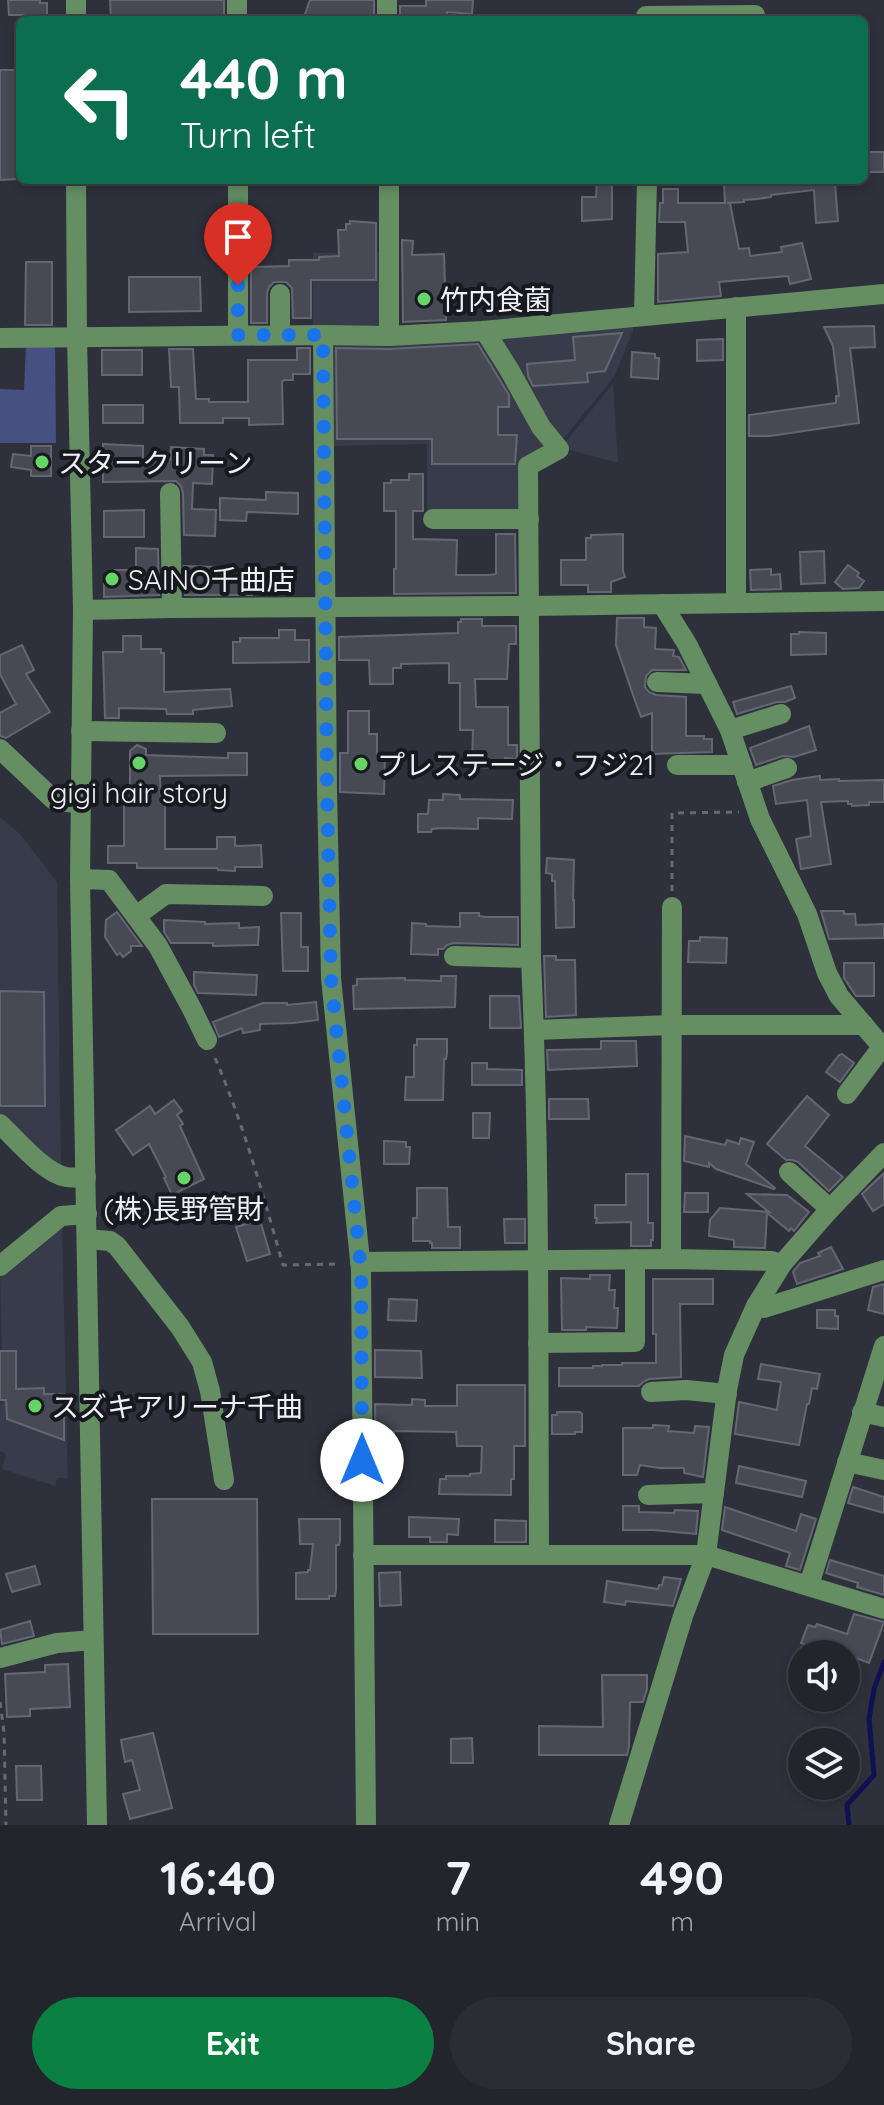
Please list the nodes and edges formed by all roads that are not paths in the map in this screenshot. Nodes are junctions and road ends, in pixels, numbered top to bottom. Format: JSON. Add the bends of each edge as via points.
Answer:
{"nodes":[{"id":1,"x":647,"y":12,"type":"edge"},
{"id":2,"x":755,"y":15,"type":"dead end"},
{"id":3,"x":76,"y":184,"type":"edge"},
{"id":4,"x":238,"y":184,"type":"edge"},
{"id":5,"x":389,"y":184,"type":"edge"},
{"id":6,"x":647,"y":184,"type":"edge"},
{"id":7,"x":280,"y":294,"type":"dead end"},
{"id":8,"x":884,"y":294,"type":"edge"},
{"id":9,"x":736,"y":307,"type":"junction"},
{"id":10,"x":644,"y":315,"type":"junction"},
{"id":11,"x":485,"y":331,"type":"junction"},
{"id":12,"x":238,"y":335,"type":"junction"},
{"id":13,"x":280,"y":335,"type":"junction"},
{"id":14,"x":323,"y":335,"type":"junction"},
{"id":15,"x":389,"y":336,"type":"junction"},
{"id":16,"x":77,"y":337,"type":"junction"},
{"id":17,"x":0,"y":338,"type":"edge"},
{"id":18,"x":170,"y":493,"type":"dead end"},
{"id":19,"x":433,"y":519,"type":"dead end"},
{"id":20,"x":529,"y":519,"type":"junction"},
{"id":21,"x":884,"y":601,"type":"edge"},
{"id":22,"x":736,"y":603,"type":"junction"},
{"id":23,"x":662,"y":604,"type":"junction"},
{"id":24,"x":529,"y":606,"type":"junction"},
{"id":25,"x":326,"y":607,"type":"junction"},
{"id":26,"x":172,"y":608,"type":"junction"},
{"id":27,"x":83,"y":610,"type":"junction"},
{"id":28,"x":657,"y":682,"type":"dead end"},
{"id":29,"x":707,"y":684,"type":"junction"},
{"id":30,"x":781,"y":714,"type":"dead end"},
{"id":31,"x":730,"y":730,"type":"junction"},
{"id":32,"x":81,"y":731,"type":"junction"},
{"id":33,"x":216,"y":733,"type":"dead end"},
{"id":34,"x":0,"y":749,"type":"edge"},
{"id":35,"x":677,"y":765,"type":"dead end"},
{"id":36,"x":787,"y":768,"type":"dead end"},
{"id":37,"x":744,"y":774,"type":"junction"},
{"id":38,"x":81,"y":804,"type":"junction"},
{"id":39,"x":80,"y":879,"type":"junction"},
{"id":40,"x":263,"y":896,"type":"dead end"},
{"id":41,"x":672,"y":907,"type":"road end"},
{"id":42,"x":136,"y":916,"type":"junction"},
{"id":43,"x":454,"y":956,"type":"dead end"},
{"id":44,"x":531,"y":958,"type":"junction"},
{"id":45,"x":672,"y":1025,"type":"junction"},
{"id":46,"x":534,"y":1030,"type":"junction"},
{"id":47,"x":878,"y":1038,"type":"edge"},
{"id":48,"x":207,"y":1040,"type":"road end"},
{"id":49,"x":847,"y":1094,"type":"dead end"},
{"id":50,"x":0,"y":1124,"type":"edge"},
{"id":51,"x":884,"y":1153,"type":"edge"},
{"id":52,"x":789,"y":1172,"type":"dead end"},
{"id":53,"x":86,"y":1177,"type":"junction"},
{"id":54,"x":830,"y":1209,"type":"junction"},
{"id":55,"x":87,"y":1214,"type":"junction"},
{"id":56,"x":87,"y":1239,"type":"junction"},
{"id":57,"x":635,"y":1259,"type":"junction"},
{"id":58,"x":671,"y":1259,"type":"junction"},
{"id":59,"x":538,"y":1261,"type":"junction"},
{"id":60,"x":360,"y":1262,"type":"junction"},
{"id":61,"x":782,"y":1264,"type":"junction"},
{"id":62,"x":0,"y":1266,"type":"edge"},
{"id":63,"x":884,"y":1270,"type":"edge"},
{"id":64,"x":756,"y":1306,"type":"junction"},
{"id":65,"x":538,"y":1343,"type":"junction"},
{"id":66,"x":884,"y":1346,"type":"edge"},
{"id":67,"x":651,"y":1392,"type":"dead end"},
{"id":68,"x":727,"y":1394,"type":"junction"},
{"id":69,"x":862,"y":1412,"type":"junction"},
{"id":70,"x":884,"y":1417,"type":"edge"},
{"id":71,"x":847,"y":1462,"type":"junction"},
{"id":72,"x":884,"y":1470,"type":"edge"},
{"id":73,"x":224,"y":1480,"type":"dead end"},
{"id":74,"x":714,"y":1493,"type":"junction"},
{"id":75,"x":648,"y":1495,"type":"dead end"},
{"id":76,"x":539,"y":1553,"type":"junction"},
{"id":77,"x":363,"y":1555,"type":"junction"},
{"id":78,"x":706,"y":1555,"type":"junction"},
{"id":79,"x":809,"y":1585,"type":"junction"},
{"id":80,"x":884,"y":1609,"type":"edge"},
{"id":81,"x":93,"y":1640,"type":"junction"},
{"id":82,"x":0,"y":1658,"type":"edge"},
{"id":83,"x":97,"y":1825,"type":"edge"},
{"id":84,"x":366,"y":1825,"type":"edge"},
{"id":85,"x":619,"y":1825,"type":"edge"}],
"edges":[{"from":1,"to":2,"type":"street"},
{"from":3,"to":16,"type":"street"},
{"from":4,"to":12,"type":"street"},
{"from":5,"to":15,"type":"street"},
{"from":6,"to":10,"type":"street"},
{"from":7,"to":13,"type":"street"},
{"from":8,"to":9,"type":"street"},
{"from":9,"to":10,"type":"street"},
{"from":9,"to":22,"type":"street"},
{"from":10,"to":11,"type":"street"},
{"from":11,"to":15,"type":"street"},
{"from":11,"to":20,"type":"street","via":[[559,449],[528,466]]},
{"from":12,"to":13,"type":"street"},
{"from":12,"to":16,"type":"street"},
{"from":13,"to":14,"type":"street"},
{"from":14,"to":15,"type":"street"},
{"from":14,"to":25,"type":"street"},
{"from":16,"to":17,"type":"street"},
{"from":16,"to":27,"type":"street"},
{"from":18,"to":26,"type":"street"},
{"from":19,"to":20,"type":"street"},
{"from":20,"to":24,"type":"street"},
{"from":21,"to":22,"type":"street"},
{"from":22,"to":23,"type":"street"},
{"from":23,"to":24,"type":"street"},
{"from":23,"to":29,"type":"street"},
{"from":24,"to":25,"type":"street"},
{"from":24,"to":44,"type":"street"},
{"from":25,"to":26,"type":"street"},
{"from":25,"to":60,"type":"street","via":[[331,978]]},
{"from":26,"to":27,"type":"street"},
{"from":27,"to":32,"type":"street"},
{"from":28,"to":29,"type":"street"},
{"from":29,"to":31,"type":"street"},
{"from":30,"to":31,"type":"street"},
{"from":31,"to":37,"type":"street"},
{"from":32,"to":33,"type":"street"},
{"from":32,"to":38,"type":"street"},
{"from":34,"to":38,"type":"street","via":[[54,800]]},
{"from":35,"to":37,"type":"street"},
{"from":36,"to":37,"type":"street"},
{"from":37,"to":47,"type":"street","via":[[807,914],[827,973],[839,996]]},
{"from":38,"to":39,"type":"street"},
{"from":39,"to":42,"type":"street","via":[[109,880]]},
{"from":39,"to":53,"type":"street"},
{"from":40,"to":42,"type":"street","via":[[166,894]]},
{"from":41,"to":45,"type":"street"},
{"from":42,"to":48,"type":"street","via":[[158,946]]},
{"from":43,"to":44,"type":"street"},
{"from":44,"to":46,"type":"street"},
{"from":45,"to":46,"type":"street"},
{"from":45,"to":47,"type":"street"},
{"from":45,"to":58,"type":"street"},
{"from":46,"to":59,"type":"street"},
{"from":47,"to":49,"type":"street"},
{"from":50,"to":53,"type":"street","via":[[57,1174]]},
{"from":51,"to":54,"type":"street"},
{"from":52,"to":54,"type":"street"},
{"from":53,"to":55,"type":"street"},
{"from":54,"to":61,"type":"street"},
{"from":55,"to":56,"type":"street"},
{"from":55,"to":62,"type":"street","via":[[61,1216]]},
{"from":56,"to":73,"type":"street","via":[[117,1246],[202,1362]]},
{"from":56,"to":81,"type":"street"},
{"from":57,"to":58,"type":"street"},
{"from":57,"to":59,"type":"street"},
{"from":57,"to":65,"type":"street","via":[[635,1342]]},
{"from":58,"to":61,"type":"street"},
{"from":59,"to":60,"type":"street"},
{"from":59,"to":65,"type":"street"},
{"from":60,"to":77,"type":"street"},
{"from":61,"to":64,"type":"street"},
{"from":63,"to":64,"type":"street","via":[[764,1308]]},
{"from":64,"to":68,"type":"street","via":[[734,1355]]},
{"from":65,"to":76,"type":"street"},
{"from":66,"to":69,"type":"street"},
{"from":67,"to":68,"type":"street"},
{"from":68,"to":74,"type":"street"},
{"from":69,"to":70,"type":"street"},
{"from":69,"to":71,"type":"street"},
{"from":71,"to":72,"type":"street"},
{"from":71,"to":79,"type":"street"},
{"from":74,"to":75,"type":"street"},
{"from":74,"to":78,"type":"street"},
{"from":76,"to":77,"type":"street"},
{"from":76,"to":78,"type":"street"},
{"from":77,"to":84,"type":"street"},
{"from":78,"to":79,"type":"street"},
{"from":78,"to":85,"type":"street"},
{"from":79,"to":80,"type":"street"},
{"from":81,"to":82,"type":"street"},
{"from":81,"to":83,"type":"street"}]}
